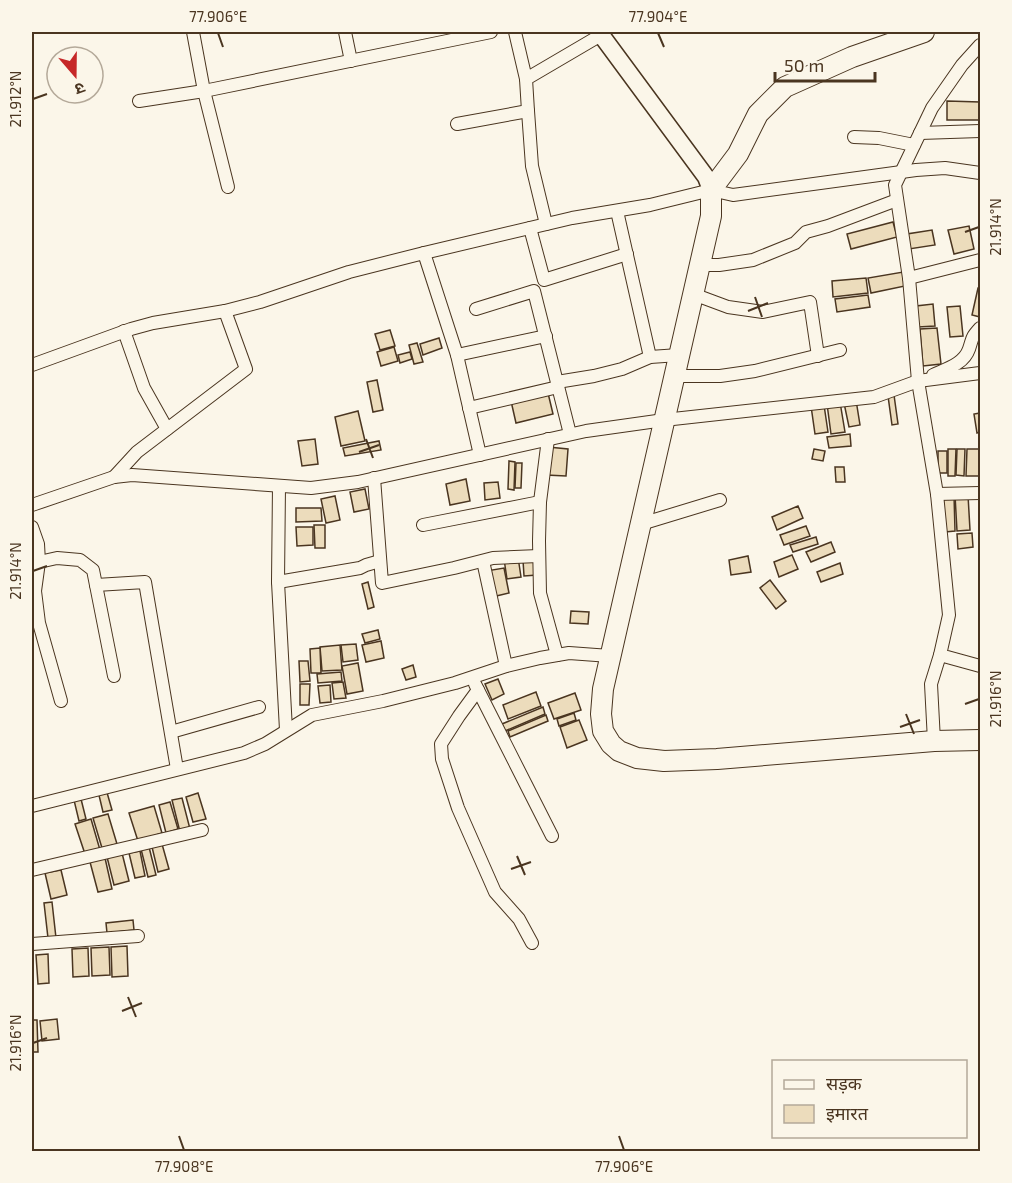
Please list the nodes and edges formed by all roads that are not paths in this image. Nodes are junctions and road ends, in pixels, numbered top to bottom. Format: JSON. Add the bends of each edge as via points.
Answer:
{"nodes":[{"id":1,"x":193,"y":32,"type":"edge"},
{"id":2,"x":345,"y":32,"type":"edge"},
{"id":3,"x":491,"y":32,"type":"edge"},
{"id":4,"x":515,"y":32,"type":"edge"},
{"id":5,"x":924,"y":32,"type":"edge"},
{"id":6,"x":600,"y":33,"type":"edge"},
{"id":7,"x":981,"y":45,"type":"edge"},
{"id":8,"x":351,"y":61,"type":"junction"},
{"id":9,"x":526,"y":79,"type":"junction"},
{"id":10,"x":204,"y":91,"type":"junction"},
{"id":11,"x":139,"y":101,"type":"dead end"},
{"id":12,"x":528,"y":111,"type":"junction"},
{"id":13,"x":457,"y":123,"type":"dead end"},
{"id":14,"x":981,"y":132,"type":"edge"},
{"id":15,"x":920,"y":133,"type":"junction"},
{"id":16,"x":854,"y":137,"type":"dead end"},
{"id":17,"x":914,"y":145,"type":"junction"},
{"id":18,"x":902,"y":172,"type":"junction"},
{"id":19,"x":981,"y":173,"type":"edge"},
{"id":20,"x":228,"y":187,"type":"dead end"},
{"id":21,"x":711,"y":190,"type":"junction"},
{"id":22,"x":897,"y":200,"type":"junction"},
{"id":23,"x":617,"y":211,"type":"junction"},
{"id":24,"x":546,"y":224,"type":"junction"},
{"id":25,"x":530,"y":228,"type":"junction"},
{"id":26,"x":424,"y":254,"type":"junction"},
{"id":27,"x":627,"y":254,"type":"junction"},
{"id":28,"x":981,"y":260,"type":"edge"},
{"id":29,"x":700,"y":265,"type":"junction"},
{"id":30,"x":909,"y":278,"type":"junction"},
{"id":31,"x":693,"y":294,"type":"junction"},
{"id":32,"x":476,"y":309,"type":"dead end"},
{"id":33,"x":225,"y":311,"type":"junction"},
{"id":34,"x":981,"y":328,"type":"edge"},
{"id":35,"x":124,"y":331,"type":"junction"},
{"id":36,"x":546,"y":336,"type":"junction"},
{"id":37,"x":840,"y":350,"type":"dead end"},
{"id":38,"x":458,"y":355,"type":"junction"},
{"id":39,"x":680,"y":355,"type":"junction"},
{"id":40,"x":818,"y":356,"type":"junction"},
{"id":41,"x":650,"y":357,"type":"junction"},
{"id":42,"x":32,"y":365,"type":"edge"},
{"id":43,"x":981,"y":373,"type":"edge"},
{"id":44,"x":674,"y":376,"type":"junction"},
{"id":45,"x":918,"y":381,"type":"junction"},
{"id":46,"x":557,"y":384,"type":"junction"},
{"id":47,"x":469,"y":408,"type":"junction"},
{"id":48,"x":664,"y":420,"type":"junction"},
{"id":49,"x":167,"y":429,"type":"junction"},
{"id":50,"x":570,"y":434,"type":"junction"},
{"id":51,"x":548,"y":439,"type":"junction"},
{"id":52,"x":480,"y":455,"type":"junction"},
{"id":53,"x":114,"y":477,"type":"junction"},
{"id":54,"x":374,"y":478,"type":"junction"},
{"id":55,"x":279,"y":486,"type":"junction"},
{"id":56,"x":981,"y":493,"type":"edge"},
{"id":57,"x":937,"y":494,"type":"junction"},
{"id":58,"x":720,"y":500,"type":"dead end"},
{"id":59,"x":540,"y":502,"type":"junction"},
{"id":60,"x":32,"y":505,"type":"edge"},
{"id":61,"x":641,"y":524,"type":"junction"},
{"id":62,"x":423,"y":525,"type":"dead end"},
{"id":63,"x":32,"y":527,"type":"edge"},
{"id":64,"x":539,"y":556,"type":"junction"},
{"id":65,"x":380,"y":561,"type":"junction"},
{"id":66,"x":483,"y":561,"type":"junction"},
{"id":67,"x":39,"y":562,"type":"junction"},
{"id":68,"x":278,"y":582,"type":"junction"},
{"id":69,"x":96,"y":585,"type":"junction"},
{"id":70,"x":557,"y":655,"type":"junction"},
{"id":71,"x":940,"y":655,"type":"junction"},
{"id":72,"x":610,"y":656,"type":"junction"},
{"id":73,"x":506,"y":666,"type":"junction"},
{"id":74,"x":981,"y":666,"type":"edge"},
{"id":75,"x":114,"y":676,"type":"dead end"},
{"id":76,"x":472,"y":677,"type":"junction"},
{"id":77,"x":478,"y":690,"type":"junction"},
{"id":78,"x":61,"y":700,"type":"dead end"},
{"id":79,"x":259,"y":707,"type":"dead end"},
{"id":80,"x":286,"y":730,"type":"junction"},
{"id":81,"x":171,"y":732,"type":"junction"},
{"id":82,"x":981,"y":740,"type":"edge"},
{"id":83,"x":934,"y":741,"type":"junction"},
{"id":84,"x":177,"y":769,"type":"junction"},
{"id":85,"x":32,"y":806,"type":"edge"},
{"id":86,"x":202,"y":830,"type":"dead end"},
{"id":87,"x":552,"y":836,"type":"dead end"},
{"id":88,"x":32,"y":870,"type":"edge"},
{"id":89,"x":138,"y":936,"type":"dead end"},
{"id":90,"x":532,"y":943,"type":"dead end"},
{"id":91,"x":32,"y":944,"type":"edge"}],
"edges":[{"from":1,"to":10,"type":"street"},
{"from":2,"to":8,"type":"street"},
{"from":3,"to":8,"type":"street"},
{"from":4,"to":9,"type":"street"},
{"from":5,"to":21,"type":"main road","via":[[852,57],[785,87],[758,114],[738,154]]},
{"from":6,"to":9,"type":"street"},
{"from":6,"to":21,"type":"main road","via":[[706,177]]},
{"from":7,"to":15,"type":"street","via":[[932,108]]},
{"from":8,"to":10,"type":"street"},
{"from":9,"to":12,"type":"street"},
{"from":10,"to":11,"type":"street"},
{"from":10,"to":20,"type":"street"},
{"from":12,"to":13,"type":"street"},
{"from":12,"to":24,"type":"street","via":[[532,166]]},
{"from":14,"to":15,"type":"street"},
{"from":15,"to":17,"type":"street"},
{"from":16,"to":17,"type":"street"},
{"from":17,"to":18,"type":"street"},
{"from":18,"to":19,"type":"street","via":[[945,168]]},
{"from":18,"to":21,"type":"street","via":[[733,195]]},
{"from":18,"to":22,"type":"street","via":[[895,185]]},
{"from":21,"to":23,"type":"street"},
{"from":21,"to":29,"type":"main road","via":[[711,216]]},
{"from":22,"to":29,"type":"street","via":[[806,232],[795,243],[753,260]]},
{"from":22,"to":30,"type":"street"},
{"from":23,"to":24,"type":"street"},
{"from":23,"to":27,"type":"street"},
{"from":24,"to":25,"type":"street"},
{"from":25,"to":26,"type":"street"},
{"from":25,"to":27,"type":"street","via":[[544,280]]},
{"from":26,"to":33,"type":"street","via":[[349,272]]},
{"from":26,"to":38,"type":"street"},
{"from":27,"to":41,"type":"street"},
{"from":28,"to":30,"type":"street"},
{"from":29,"to":31,"type":"main road"},
{"from":30,"to":45,"type":"street"},
{"from":31,"to":39,"type":"main road"},
{"from":31,"to":40,"type":"street","via":[[728,308],[763,312],[810,302]]},
{"from":32,"to":36,"type":"street","via":[[534,291]]},
{"from":33,"to":35,"type":"street","via":[[153,322]]},
{"from":33,"to":49,"type":"street","via":[[246,369]]},
{"from":34,"to":45,"type":"street","via":[[971,337],[969,352],[957,365]]},
{"from":35,"to":42,"type":"street"},
{"from":35,"to":49,"type":"street","via":[[144,388]]},
{"from":36,"to":38,"type":"street"},
{"from":36,"to":46,"type":"street"},
{"from":37,"to":40,"type":"street"},
{"from":38,"to":47,"type":"street"},
{"from":39,"to":41,"type":"street"},
{"from":39,"to":44,"type":"main road"},
{"from":40,"to":44,"type":"street","via":[[720,376]]},
{"from":41,"to":46,"type":"street","via":[[622,369]]},
{"from":43,"to":45,"type":"street"},
{"from":44,"to":48,"type":"main road"},
{"from":45,"to":48,"type":"street","via":[[874,397]]},
{"from":45,"to":57,"type":"street"},
{"from":46,"to":47,"type":"street"},
{"from":46,"to":50,"type":"street"},
{"from":47,"to":52,"type":"street"},
{"from":48,"to":50,"type":"street"},
{"from":48,"to":61,"type":"main road"},
{"from":49,"to":53,"type":"street","via":[[137,452]]},
{"from":50,"to":51,"type":"street"},
{"from":51,"to":52,"type":"street"},
{"from":51,"to":59,"type":"street"},
{"from":52,"to":54,"type":"street"},
{"from":53,"to":55,"type":"street"},
{"from":53,"to":60,"type":"street"},
{"from":54,"to":55,"type":"street","via":[[311,488]]},
{"from":54,"to":65,"type":"street"},
{"from":55,"to":68,"type":"street"},
{"from":56,"to":57,"type":"street"},
{"from":57,"to":71,"type":"street","via":[[950,615]]},
{"from":58,"to":61,"type":"street"},
{"from":59,"to":62,"type":"street"},
{"from":59,"to":64,"type":"street"},
{"from":61,"to":72,"type":"main road"},
{"from":63,"to":67,"type":"street"},
{"from":64,"to":66,"type":"street"},
{"from":64,"to":70,"type":"street","via":[[540,593]]},
{"from":65,"to":66,"type":"street","via":[[382,583]]},
{"from":65,"to":68,"type":"street"},
{"from":66,"to":73,"type":"street"},
{"from":67,"to":69,"type":"street","via":[[57,558],[80,560],[93,570]]},
{"from":67,"to":78,"type":"street","via":[[35,591],[39,623]]},
{"from":68,"to":80,"type":"street"},
{"from":69,"to":75,"type":"street"},
{"from":69,"to":81,"type":"street","via":[[145,582]]},
{"from":70,"to":72,"type":"street"},
{"from":70,"to":73,"type":"street"},
{"from":71,"to":74,"type":"street"},
{"from":71,"to":83,"type":"street","via":[[931,684]]},
{"from":72,"to":83,"type":"main road","via":[[603,689],[603,731],[619,751],[637,758],[717,759]]},
{"from":73,"to":76,"type":"street"},
{"from":76,"to":77,"type":"street"},
{"from":76,"to":80,"type":"street","via":[[383,701],[312,714]]},
{"from":77,"to":87,"type":"street"},
{"from":77,"to":90,"type":"street","via":[[441,744],[442,759],[458,808],[495,892],[519,919]]},
{"from":79,"to":81,"type":"street"},
{"from":80,"to":84,"type":"street","via":[[244,753]]},
{"from":81,"to":84,"type":"street"},
{"from":82,"to":83,"type":"main road"},
{"from":84,"to":85,"type":"street"},
{"from":86,"to":88,"type":"street"},
{"from":89,"to":91,"type":"street"}]}
